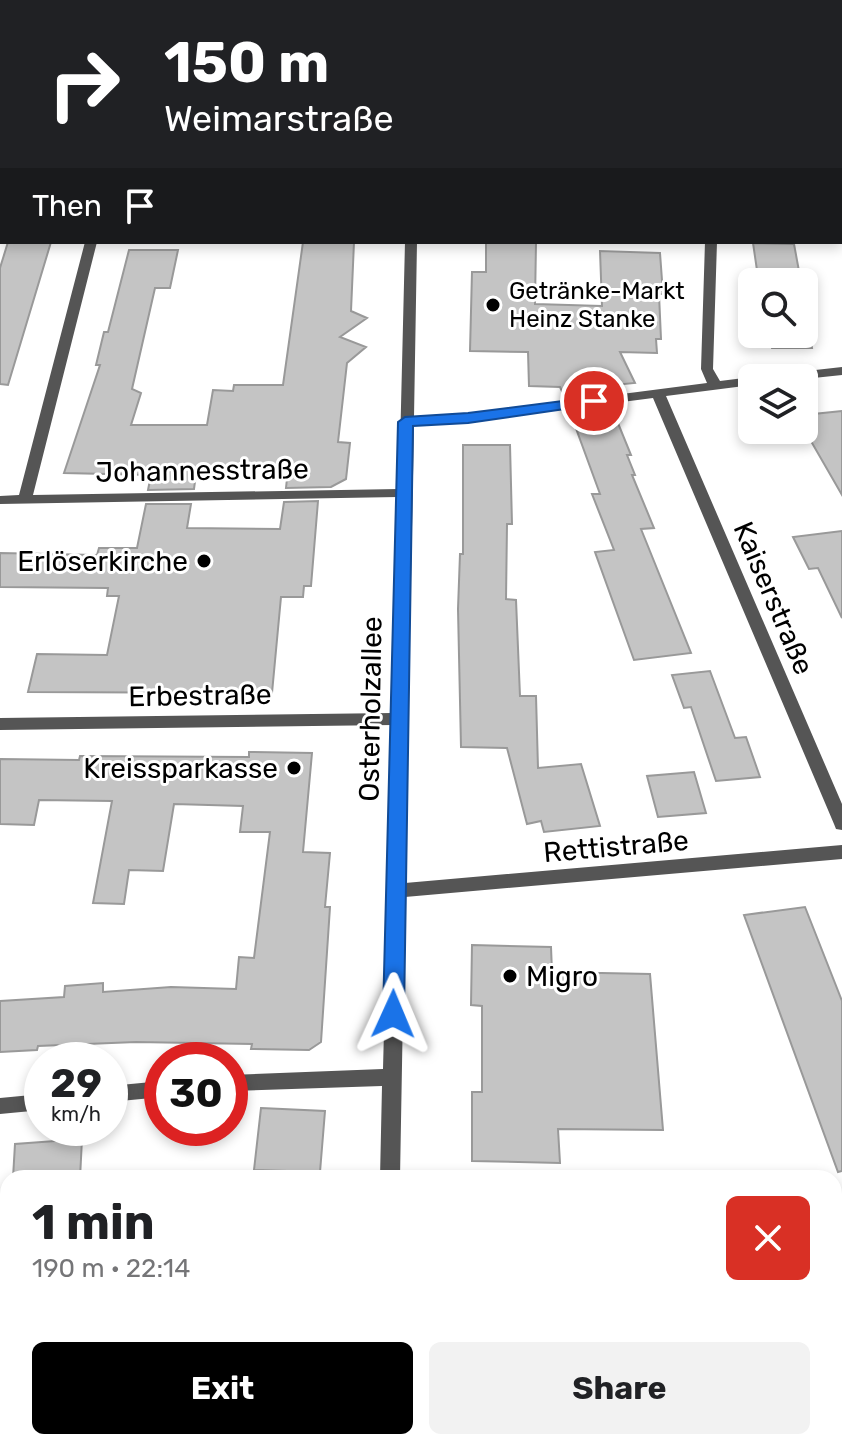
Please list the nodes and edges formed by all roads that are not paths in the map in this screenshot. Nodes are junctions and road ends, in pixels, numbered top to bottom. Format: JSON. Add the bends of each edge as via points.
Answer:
{"nodes":[{"id":1,"x":90,"y":244,"type":"edge"},
{"id":2,"x":411,"y":244,"type":"edge"},
{"id":3,"x":711,"y":244,"type":"edge"},
{"id":4,"x":842,"y":371,"type":"edge"},
{"id":5,"x":818,"y":374,"type":"edge"},
{"id":6,"x":738,"y":383,"type":"edge"},
{"id":7,"x":715,"y":385,"type":"junction"},
{"id":8,"x":658,"y":393,"type":"junction"},
{"id":9,"x":405,"y":422,"type":"junction"},
{"id":10,"x":404,"y":493,"type":"junction"},
{"id":11,"x":25,"y":499,"type":"junction"},
{"id":12,"x":0,"y":500,"type":"edge"},
{"id":13,"x":401,"y":719,"type":"junction"},
{"id":14,"x":0,"y":724,"type":"edge"},
{"id":15,"x":842,"y":824,"type":"edge"},
{"id":16,"x":842,"y":852,"type":"edge"},
{"id":17,"x":395,"y":891,"type":"junction"},
{"id":18,"x":392,"y":1077,"type":"junction"},
{"id":19,"x":248,"y":1082,"type":"edge"},
{"id":20,"x":24,"y":1104,"type":"edge"},
{"id":21,"x":0,"y":1106,"type":"edge"},
{"id":22,"x":390,"y":1170,"type":"edge"}],
"edges":[{"from":1,"to":11,"type":"street"},
{"from":2,"to":9,"type":"street","name":"Osterholzallee"},
{"from":3,"to":7,"type":"street","via":[[707,369]]},
{"from":4,"to":5,"type":"street"},
{"from":6,"to":7,"type":"street"},
{"from":7,"to":8,"type":"street"},
{"from":8,"to":9,"type":"street"},
{"from":8,"to":15,"type":"street","name":"Kaiserstraße"},
{"from":9,"to":10,"type":"street","name":"Osterholzallee"},
{"from":10,"to":11,"type":"street","name":"Johannesstraße"},
{"from":10,"to":13,"type":"street","name":"Osterholzallee"},
{"from":11,"to":12,"type":"street","name":"Johannesstraße"},
{"from":13,"to":14,"type":"street","name":"Erbestraße"},
{"from":13,"to":17,"type":"street","name":"Osterholzallee"},
{"from":16,"to":17,"type":"street","name":"Rettistraße"},
{"from":17,"to":18,"type":"street","name":"Osterholzallee"},
{"from":18,"to":19,"type":"street"},
{"from":18,"to":22,"type":"street","name":"Osterholzallee"},
{"from":20,"to":21,"type":"street"}]}
